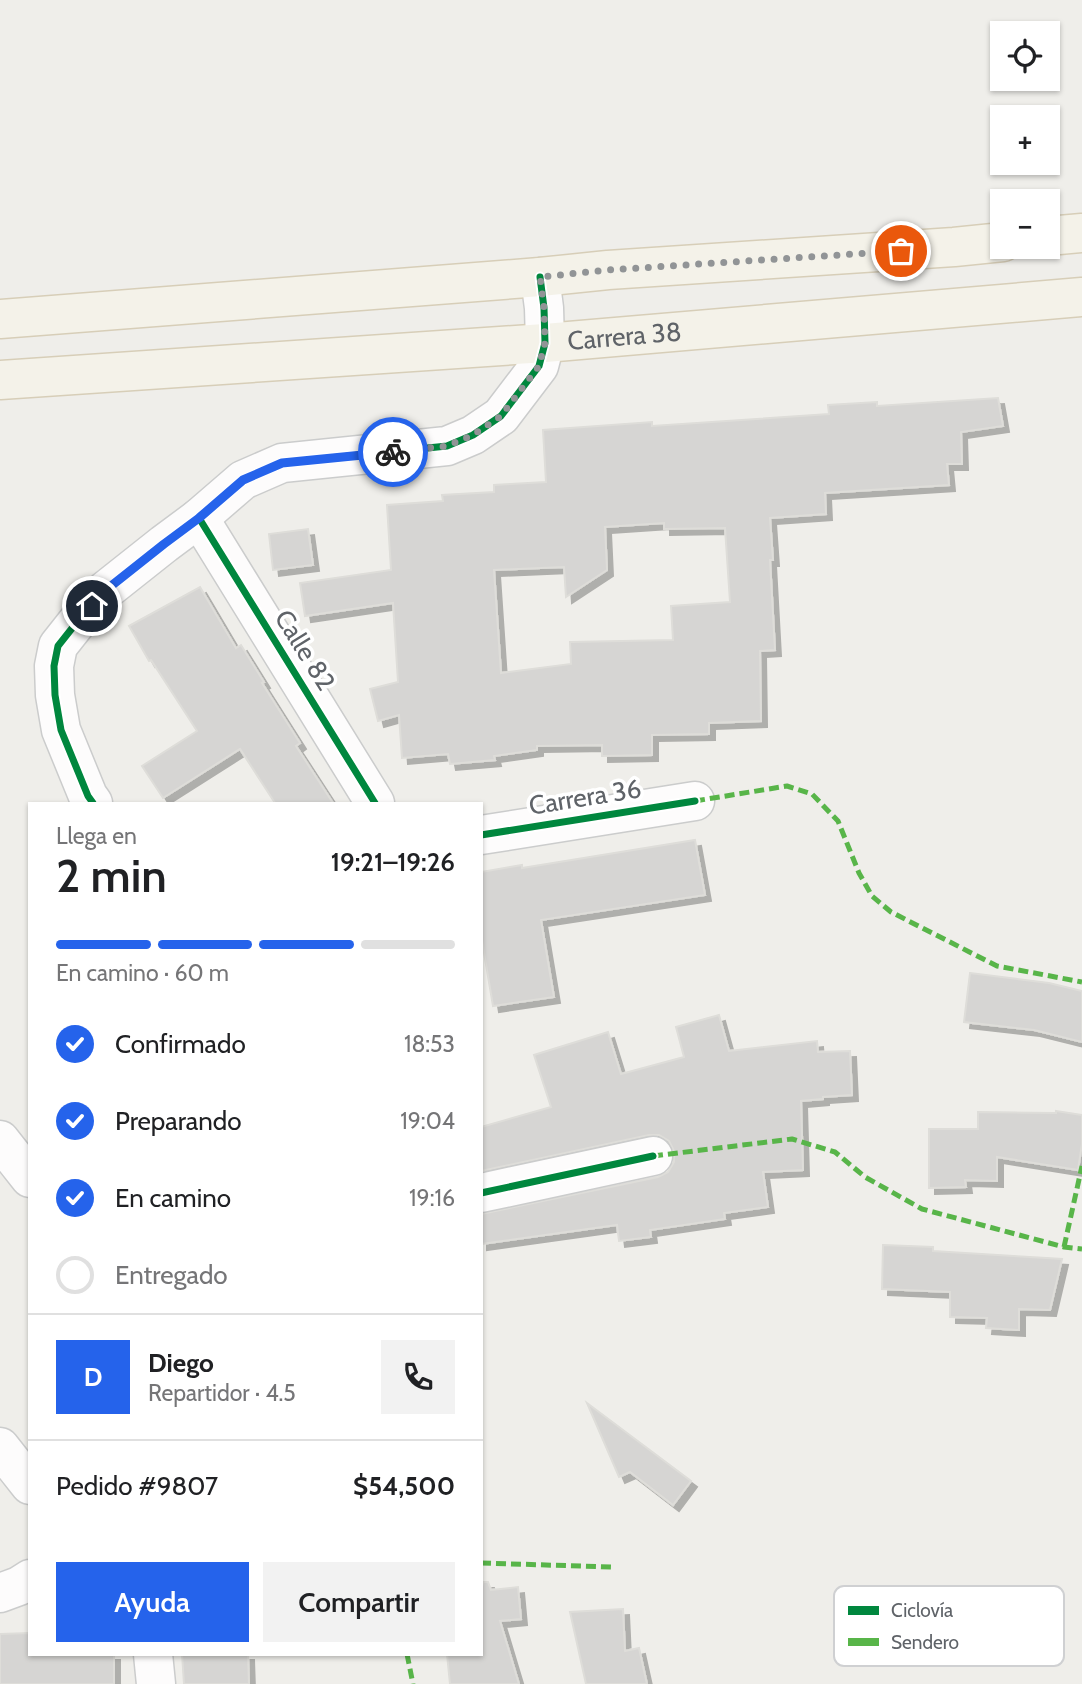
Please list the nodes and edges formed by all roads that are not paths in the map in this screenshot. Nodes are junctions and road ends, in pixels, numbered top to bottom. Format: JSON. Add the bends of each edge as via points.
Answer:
{"nodes":[{"id":1,"x":1082,"y":233,"type":"edge"},
{"id":2,"x":1060,"y":235,"type":"edge"},
{"id":3,"x":990,"y":243,"type":"edge"},
{"id":4,"x":540,"y":277,"type":"junction"},
{"id":5,"x":1082,"y":297,"type":"edge"},
{"id":6,"x":0,"y":319,"type":"edge"},
{"id":7,"x":545,"y":343,"type":"junction"},
{"id":8,"x":0,"y":380,"type":"edge"},
{"id":9,"x":199,"y":518,"type":"junction"},
{"id":10,"x":695,"y":801,"type":"dead end"},
{"id":11,"x":92,"y":802,"type":"edge"},
{"id":12,"x":374,"y":802,"type":"edge"},
{"id":13,"x":483,"y":835,"type":"edge"},
{"id":14,"x":0,"y":1140,"type":"edge"},
{"id":15,"x":653,"y":1156,"type":"dead end"},
{"id":16,"x":28,"y":1175,"type":"edge"},
{"id":17,"x":483,"y":1193,"type":"edge"},
{"id":18,"x":0,"y":1447,"type":"edge"},
{"id":19,"x":28,"y":1482,"type":"edge"},
{"id":20,"x":28,"y":1579,"type":"edge"},
{"id":21,"x":0,"y":1593,"type":"edge"},
{"id":22,"x":153,"y":1656,"type":"edge"},
{"id":23,"x":156,"y":1684,"type":"edge"}],
"edges":[{"from":1,"to":2,"type":"main road"},
{"from":3,"to":4,"type":"main road"},
{"from":4,"to":6,"type":"main road"},
{"from":4,"to":7,"type":"street"},
{"from":5,"to":7,"type":"main road","name":"Carrera 38"},
{"from":7,"to":8,"type":"main road","name":"Carrera 38"},
{"from":7,"to":9,"type":"street","via":[[539,366],[501,416],[473,435],[447,446],[282,463],[243,480]]},
{"from":9,"to":11,"type":"street","via":[[106,590],[58,646],[54,685],[61,730]]},
{"from":9,"to":12,"type":"street","name":"Calle 82"},
{"from":10,"to":13,"type":"street","name":"Carrera 36"},
{"from":14,"to":16,"type":"street"},
{"from":15,"to":17,"type":"street"},
{"from":18,"to":19,"type":"street"},
{"from":20,"to":21,"type":"street"},
{"from":22,"to":23,"type":"street"}]}
